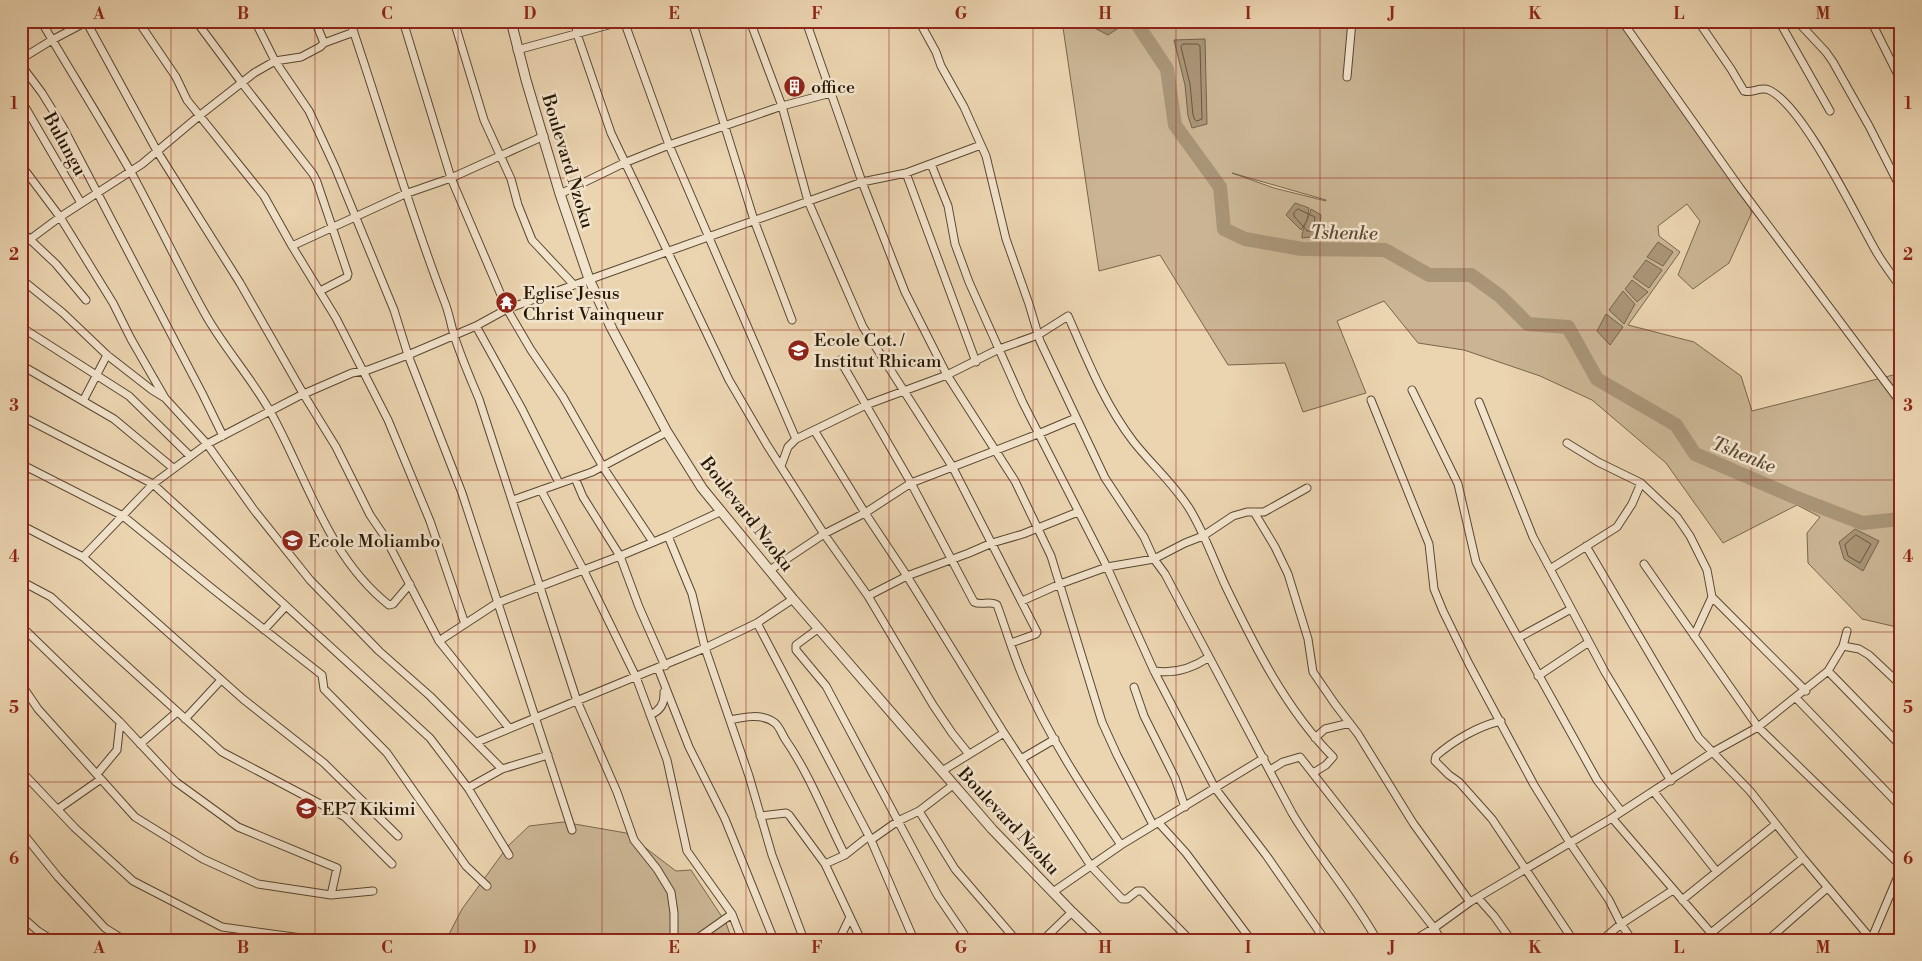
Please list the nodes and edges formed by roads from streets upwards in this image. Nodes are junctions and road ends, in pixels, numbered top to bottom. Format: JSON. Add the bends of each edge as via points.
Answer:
{"nodes":[{"id":1,"x":41,"y":21,"type":"edge"},
{"id":2,"x":138,"y":21,"type":"edge"},
{"id":3,"x":196,"y":21,"type":"edge"},
{"id":4,"x":255,"y":21,"type":"edge"},
{"id":5,"x":315,"y":21,"type":"edge"},
{"id":6,"x":350,"y":21,"type":"edge"},
{"id":7,"x":403,"y":21,"type":"edge"},
{"id":8,"x":454,"y":21,"type":"edge"},
{"id":9,"x":511,"y":21,"type":"edge"},
{"id":10,"x":575,"y":21,"type":"edge"},
{"id":11,"x":624,"y":21,"type":"edge"},
{"id":12,"x":692,"y":21,"type":"edge"},
{"id":13,"x":750,"y":21,"type":"edge"},
{"id":14,"x":919,"y":21,"type":"edge"},
{"id":15,"x":1352,"y":21,"type":"edge"},
{"id":16,"x":1622,"y":21,"type":"edge"},
{"id":17,"x":1698,"y":21,"type":"edge"},
{"id":18,"x":1779,"y":21,"type":"edge"},
{"id":19,"x":1797,"y":21,"type":"edge"},
{"id":20,"x":1871,"y":21,"type":"edge"},
{"id":21,"x":87,"y":22,"type":"edge"},
{"id":22,"x":808,"y":28,"type":"dead end"},
{"id":23,"x":354,"y":32,"type":"junction"},
{"id":24,"x":578,"y":34,"type":"junction"},
{"id":25,"x":52,"y":40,"type":"junction"},
{"id":26,"x":324,"y":43,"type":"junction"},
{"id":27,"x":517,"y":50,"type":"junction"},
{"id":28,"x":21,"y":59,"type":"edge"},
{"id":29,"x":275,"y":61,"type":"junction"},
{"id":30,"x":21,"y":65,"type":"edge"},
{"id":31,"x":1346,"y":77,"type":"dead end"},
{"id":32,"x":1901,"y":82,"type":"edge"},
{"id":33,"x":242,"y":83,"type":"junction"},
{"id":34,"x":830,"y":93,"type":"junction"},
{"id":35,"x":21,"y":100,"type":"edge"},
{"id":36,"x":782,"y":106,"type":"junction"},
{"id":37,"x":1830,"y":112,"type":"dead end"},
{"id":38,"x":199,"y":116,"type":"junction"},
{"id":39,"x":726,"y":127,"type":"junction"},
{"id":40,"x":544,"y":136,"type":"junction"},
{"id":41,"x":670,"y":145,"type":"junction"},
{"id":42,"x":981,"y":145,"type":"junction"},
{"id":43,"x":157,"y":151,"type":"junction"},
{"id":44,"x":500,"y":156,"type":"junction"},
{"id":45,"x":624,"y":163,"type":"junction"},
{"id":46,"x":21,"y":164,"type":"edge"},
{"id":47,"x":932,"y":164,"type":"junction"},
{"id":48,"x":131,"y":172,"type":"junction"},
{"id":49,"x":906,"y":173,"type":"junction"},
{"id":50,"x":451,"y":178,"type":"junction"},
{"id":51,"x":862,"y":182,"type":"junction"},
{"id":52,"x":1901,"y":189,"type":"edge"},
{"id":53,"x":97,"y":192,"type":"junction"},
{"id":54,"x":406,"y":194,"type":"junction"},
{"id":55,"x":560,"y":194,"type":"junction"},
{"id":56,"x":808,"y":201,"type":"junction"},
{"id":57,"x":80,"y":203,"type":"junction"},
{"id":58,"x":355,"y":216,"type":"junction"},
{"id":59,"x":60,"y":217,"type":"junction"},
{"id":60,"x":754,"y":220,"type":"junction"},
{"id":61,"x":333,"y":227,"type":"junction"},
{"id":62,"x":21,"y":231,"type":"edge"},
{"id":63,"x":708,"y":237,"type":"junction"},
{"id":64,"x":29,"y":240,"type":"junction"},
{"id":65,"x":21,"y":246,"type":"edge"},
{"id":66,"x":292,"y":246,"type":"junction"},
{"id":67,"x":667,"y":252,"type":"junction"},
{"id":68,"x":21,"y":279,"type":"edge"},
{"id":69,"x":590,"y":279,"type":"junction"},
{"id":70,"x":574,"y":285,"type":"junction"},
{"id":71,"x":1901,"y":288,"type":"edge"},
{"id":72,"x":320,"y":291,"type":"junction"},
{"id":73,"x":86,"y":300,"type":"dead end"},
{"id":74,"x":507,"y":309,"type":"junction"},
{"id":75,"x":792,"y":320,"type":"dead end"},
{"id":76,"x":476,"y":326,"type":"junction"},
{"id":77,"x":21,"y":327,"type":"edge"},
{"id":78,"x":454,"y":335,"type":"junction"},
{"id":79,"x":1038,"y":335,"type":"junction"},
{"id":80,"x":999,"y":349,"type":"junction"},
{"id":81,"x":107,"y":355,"type":"junction"},
{"id":82,"x":408,"y":355,"type":"junction"},
{"id":83,"x":840,"y":360,"type":"dead end"},
{"id":84,"x":976,"y":362,"type":"junction"},
{"id":85,"x":21,"y":365,"type":"edge"},
{"id":86,"x":363,"y":370,"type":"junction"},
{"id":87,"x":96,"y":375,"type":"junction"},
{"id":88,"x":947,"y":375,"type":"junction"},
{"id":89,"x":902,"y":390,"type":"junction"},
{"id":90,"x":1412,"y":390,"type":"dead end"},
{"id":91,"x":304,"y":395,"type":"junction"},
{"id":92,"x":165,"y":398,"type":"junction"},
{"id":93,"x":1371,"y":400,"type":"dead end"},
{"id":94,"x":83,"y":401,"type":"junction"},
{"id":95,"x":1479,"y":402,"type":"dead end"},
{"id":96,"x":1901,"y":403,"type":"edge"},
{"id":97,"x":866,"y":405,"type":"junction"},
{"id":98,"x":270,"y":411,"type":"junction"},
{"id":99,"x":21,"y":416,"type":"edge"},
{"id":100,"x":1076,"y":418,"type":"junction"},
{"id":101,"x":814,"y":430,"type":"junction"},
{"id":102,"x":668,"y":432,"type":"junction"},
{"id":103,"x":1038,"y":434,"type":"junction"},
{"id":104,"x":223,"y":436,"type":"junction"},
{"id":105,"x":796,"y":439,"type":"junction"},
{"id":106,"x":1567,"y":443,"type":"dead end"},
{"id":107,"x":207,"y":444,"type":"junction"},
{"id":108,"x":997,"y":451,"type":"junction"},
{"id":109,"x":190,"y":456,"type":"junction"},
{"id":110,"x":21,"y":464,"type":"edge"},
{"id":111,"x":781,"y":466,"type":"junction"},
{"id":112,"x":952,"y":466,"type":"junction"},
{"id":113,"x":603,"y":467,"type":"junction"},
{"id":114,"x":173,"y":468,"type":"junction"},
{"id":115,"x":575,"y":478,"type":"junction"},
{"id":116,"x":911,"y":483,"type":"junction"},
{"id":117,"x":1641,"y":483,"type":"junction"},
{"id":118,"x":153,"y":484,"type":"junction"},
{"id":119,"x":559,"y":484,"type":"junction"},
{"id":120,"x":1307,"y":488,"type":"dead end"},
{"id":121,"x":541,"y":490,"type":"junction"},
{"id":122,"x":513,"y":500,"type":"junction"},
{"id":123,"x":722,"y":511,"type":"junction"},
{"id":124,"x":865,"y":512,"type":"junction"},
{"id":125,"x":1078,"y":512,"type":"junction"},
{"id":126,"x":1254,"y":512,"type":"junction"},
{"id":127,"x":123,"y":516,"type":"junction"},
{"id":128,"x":21,"y":525,"type":"edge"},
{"id":129,"x":1038,"y":528,"type":"junction"},
{"id":130,"x":824,"y":534,"type":"junction"},
{"id":131,"x":668,"y":536,"type":"junction"},
{"id":132,"x":1203,"y":536,"type":"junction"},
{"id":133,"x":653,"y":542,"type":"junction"},
{"id":134,"x":992,"y":542,"type":"junction"},
{"id":135,"x":1586,"y":546,"type":"junction"},
{"id":136,"x":620,"y":556,"type":"junction"},
{"id":137,"x":83,"y":557,"type":"junction"},
{"id":138,"x":1154,"y":559,"type":"junction"},
{"id":139,"x":952,"y":560,"type":"junction"},
{"id":140,"x":1644,"y":564,"type":"dead end"},
{"id":141,"x":1107,"y":567,"type":"junction"},
{"id":142,"x":583,"y":570,"type":"junction"},
{"id":143,"x":770,"y":570,"type":"junction"},
{"id":144,"x":1550,"y":570,"type":"junction"},
{"id":145,"x":907,"y":576,"type":"junction"},
{"id":146,"x":21,"y":581,"type":"edge"},
{"id":147,"x":410,"y":584,"type":"junction"},
{"id":148,"x":1060,"y":584,"type":"junction"},
{"id":149,"x":541,"y":587,"type":"junction"},
{"id":150,"x":868,"y":596,"type":"junction"},
{"id":151,"x":1712,"y":596,"type":"junction"},
{"id":152,"x":794,"y":599,"type":"junction"},
{"id":153,"x":1022,"y":601,"type":"junction"},
{"id":154,"x":497,"y":603,"type":"junction"},
{"id":155,"x":286,"y":606,"type":"junction"},
{"id":156,"x":1571,"y":608,"type":"junction"},
{"id":157,"x":757,"y":623,"type":"junction"},
{"id":158,"x":465,"y":624,"type":"junction"},
{"id":159,"x":21,"y":626,"type":"edge"},
{"id":160,"x":819,"y":628,"type":"junction"},
{"id":161,"x":264,"y":630,"type":"junction"},
{"id":162,"x":1847,"y":631,"type":"dead end"},
{"id":163,"x":1694,"y":636,"type":"junction"},
{"id":164,"x":1518,"y":638,"type":"junction"},
{"id":165,"x":439,"y":641,"type":"junction"},
{"id":166,"x":1589,"y":642,"type":"junction"},
{"id":167,"x":1011,"y":643,"type":"junction"},
{"id":168,"x":1843,"y":646,"type":"junction"},
{"id":169,"x":705,"y":648,"type":"junction"},
{"id":170,"x":1209,"y":657,"type":"junction"},
{"id":171,"x":662,"y":667,"type":"junction"},
{"id":172,"x":1154,"y":671,"type":"junction"},
{"id":173,"x":1828,"y":671,"type":"junction"},
{"id":174,"x":1538,"y":676,"type":"junction"},
{"id":175,"x":636,"y":677,"type":"junction"},
{"id":176,"x":221,"y":680,"type":"junction"},
{"id":177,"x":21,"y":684,"type":"edge"},
{"id":178,"x":664,"y":686,"type":"junction"},
{"id":179,"x":1901,"y":686,"type":"edge"},
{"id":180,"x":1134,"y":687,"type":"dead end"},
{"id":181,"x":1806,"y":691,"type":"junction"},
{"id":182,"x":1796,"y":698,"type":"junction"},
{"id":183,"x":577,"y":701,"type":"junction"},
{"id":184,"x":178,"y":712,"type":"junction"},
{"id":185,"x":650,"y":715,"type":"junction"},
{"id":186,"x":536,"y":718,"type":"junction"},
{"id":187,"x":185,"y":719,"type":"junction"},
{"id":188,"x":730,"y":720,"type":"junction"},
{"id":189,"x":1501,"y":721,"type":"junction"},
{"id":190,"x":120,"y":722,"type":"junction"},
{"id":191,"x":1350,"y":723,"type":"junction"},
{"id":192,"x":1758,"y":727,"type":"junction"},
{"id":193,"x":509,"y":728,"type":"junction"},
{"id":194,"x":1004,"y":732,"type":"junction"},
{"id":195,"x":1315,"y":738,"type":"junction"},
{"id":196,"x":1055,"y":739,"type":"junction"},
{"id":197,"x":477,"y":742,"type":"junction"},
{"id":198,"x":140,"y":744,"type":"junction"},
{"id":199,"x":1901,"y":746,"type":"edge"},
{"id":200,"x":1713,"y":752,"type":"junction"},
{"id":201,"x":968,"y":753,"type":"junction"},
{"id":202,"x":548,"y":755,"type":"junction"},
{"id":203,"x":1264,"y":758,"type":"junction"},
{"id":204,"x":1021,"y":760,"type":"junction"},
{"id":205,"x":502,"y":769,"type":"junction"},
{"id":206,"x":1270,"y":770,"type":"junction"},
{"id":207,"x":21,"y":771,"type":"edge"},
{"id":208,"x":942,"y":771,"type":"junction"},
{"id":209,"x":1313,"y":773,"type":"junction"},
{"id":210,"x":99,"y":777,"type":"junction"},
{"id":211,"x":1671,"y":780,"type":"junction"},
{"id":212,"x":954,"y":785,"type":"junction"},
{"id":213,"x":468,"y":788,"type":"junction"},
{"id":214,"x":1215,"y":788,"type":"junction"},
{"id":215,"x":1654,"y":792,"type":"junction"},
{"id":216,"x":1184,"y":807,"type":"junction"},
{"id":217,"x":1901,"y":807,"type":"edge"},
{"id":218,"x":58,"y":809,"type":"junction"},
{"id":219,"x":919,"y":811,"type":"junction"},
{"id":220,"x":1621,"y":811,"type":"junction"},
{"id":221,"x":760,"y":816,"type":"junction"},
{"id":222,"x":1612,"y":818,"type":"junction"},
{"id":223,"x":898,"y":821,"type":"junction"},
{"id":224,"x":1156,"y":824,"type":"junction"},
{"id":225,"x":1776,"y":824,"type":"junction"},
{"id":226,"x":572,"y":830,"type":"dead end"},
{"id":227,"x":21,"y":831,"type":"edge"},
{"id":228,"x":398,"y":836,"type":"dead end"},
{"id":229,"x":870,"y":838,"type":"junction"},
{"id":230,"x":1570,"y":843,"type":"junction"},
{"id":231,"x":1121,"y":845,"type":"junction"},
{"id":232,"x":510,"y":855,"type":"dead end"},
{"id":233,"x":845,"y":855,"type":"junction"},
{"id":234,"x":1802,"y":858,"type":"junction"},
{"id":235,"x":392,"y":864,"type":"dead end"},
{"id":236,"x":825,"y":864,"type":"junction"},
{"id":237,"x":1091,"y":866,"type":"junction"},
{"id":238,"x":1901,"y":867,"type":"edge"},
{"id":239,"x":1527,"y":870,"type":"junction"},
{"id":240,"x":1717,"y":872,"type":"junction"},
{"id":241,"x":487,"y":886,"type":"dead end"},
{"id":242,"x":1827,"y":888,"type":"junction"},
{"id":243,"x":1673,"y":890,"type":"junction"},
{"id":244,"x":373,"y":891,"type":"dead end"},
{"id":245,"x":1053,"y":892,"type":"junction"},
{"id":246,"x":331,"y":895,"type":"junction"},
{"id":247,"x":1478,"y":898,"type":"junction"},
{"id":248,"x":1682,"y":900,"type":"junction"},
{"id":249,"x":1470,"y":902,"type":"junction"},
{"id":250,"x":1072,"y":912,"type":"junction"},
{"id":251,"x":732,"y":914,"type":"junction"},
{"id":252,"x":21,"y":916,"type":"edge"},
{"id":253,"x":850,"y":917,"type":"junction"},
{"id":254,"x":1620,"y":924,"type":"junction"},
{"id":255,"x":1434,"y":928,"type":"junction"},
{"id":256,"x":1711,"y":933,"type":"junction"},
{"id":257,"x":676,"y":938,"type":"edge"},
{"id":258,"x":1871,"y":939,"type":"edge"},
{"id":259,"x":52,"y":940,"type":"edge"},
{"id":260,"x":124,"y":940,"type":"edge"},
{"id":261,"x":316,"y":940,"type":"edge"},
{"id":262,"x":696,"y":940,"type":"edge"},
{"id":263,"x":742,"y":940,"type":"edge"},
{"id":264,"x":774,"y":940,"type":"edge"},
{"id":265,"x":804,"y":940,"type":"edge"},
{"id":266,"x":839,"y":940,"type":"edge"},
{"id":267,"x":861,"y":940,"type":"edge"},
{"id":268,"x":914,"y":940,"type":"edge"},
{"id":269,"x":968,"y":940,"type":"edge"},
{"id":270,"x":1016,"y":940,"type":"edge"},
{"id":271,"x":1043,"y":940,"type":"edge"},
{"id":272,"x":1101,"y":940,"type":"edge"},
{"id":273,"x":1190,"y":940,"type":"edge"},
{"id":274,"x":1251,"y":940,"type":"edge"},
{"id":275,"x":1325,"y":940,"type":"edge"},
{"id":276,"x":1377,"y":940,"type":"edge"},
{"id":277,"x":1414,"y":940,"type":"edge"},
{"id":278,"x":1441,"y":940,"type":"edge"},
{"id":279,"x":1511,"y":940,"type":"edge"},
{"id":280,"x":1573,"y":940,"type":"edge"},
{"id":281,"x":1602,"y":940,"type":"edge"},
{"id":282,"x":1632,"y":940,"type":"edge"},
{"id":283,"x":1717,"y":940,"type":"edge"},
{"id":284,"x":1768,"y":940,"type":"edge"}],
"edges":[{"from":1,"to":25,"type":"street"},
{"from":2,"to":38,"type":"street"},
{"from":3,"to":33,"type":"street"},
{"from":4,"to":29,"type":"street"},
{"from":5,"to":26,"type":"street"},
{"from":6,"to":23,"type":"street"},
{"from":7,"to":50,"type":"street"},
{"from":8,"to":44,"type":"street","via":[[482,112]]},
{"from":9,"to":27,"type":"street","name":"Boulevard Nzoku"},
{"from":10,"to":24,"type":"street"},
{"from":11,"to":24,"type":"street"},
{"from":11,"to":41,"type":"street"},
{"from":12,"to":39,"type":"street"},
{"from":13,"to":36,"type":"street"},
{"from":14,"to":42,"type":"street"},
{"from":15,"to":31,"type":"street"},
{"from":16,"to":96,"type":"street","via":[[1740,188]]},
{"from":17,"to":71,"type":"street","via":[[1744,91],[1768,89],[1805,127],[1876,252]]},
{"from":18,"to":37,"type":"street"},
{"from":19,"to":52,"type":"street","via":[[1833,62]]},
{"from":20,"to":32,"type":"street"},
{"from":21,"to":25,"type":"street"},
{"from":21,"to":43,"type":"street"},
{"from":22,"to":34,"type":"street"},
{"from":23,"to":26,"type":"street"},
{"from":23,"to":54,"type":"street"},
{"from":24,"to":27,"type":"street"},
{"from":24,"to":45,"type":"street"},
{"from":25,"to":28,"type":"street"},
{"from":25,"to":48,"type":"street"},
{"from":26,"to":29,"type":"street","via":[[301,57]]},
{"from":27,"to":40,"type":"street","name":"Boulevard Nzoku"},
{"from":29,"to":33,"type":"street"},
{"from":29,"to":58,"type":"street","via":[[309,111]]},
{"from":30,"to":53,"type":"street","via":[[63,127]]},
{"from":33,"to":38,"type":"street"},
{"from":33,"to":61,"type":"street","via":[[313,174]]},
{"from":34,"to":36,"type":"street"},
{"from":34,"to":51,"type":"street"},
{"from":35,"to":57,"type":"street","name":"Bulungu"},
{"from":36,"to":39,"type":"street"},
{"from":36,"to":56,"type":"street"},
{"from":38,"to":43,"type":"street"},
{"from":38,"to":66,"type":"street","via":[[264,196]]},
{"from":39,"to":41,"type":"street"},
{"from":39,"to":60,"type":"street"},
{"from":40,"to":44,"type":"street"},
{"from":40,"to":55,"type":"street","name":"Boulevard Nzoku"},
{"from":41,"to":45,"type":"street"},
{"from":41,"to":63,"type":"street"},
{"from":42,"to":47,"type":"street"},
{"from":42,"to":79,"type":"street","via":[[991,171],[1006,239]]},
{"from":43,"to":48,"type":"street"},
{"from":43,"to":91,"type":"street","via":[[240,283]]},
{"from":44,"to":50,"type":"street"},
{"from":44,"to":70,"type":"street","via":[[532,240]]},
{"from":45,"to":55,"type":"street"},
{"from":45,"to":67,"type":"street"},
{"from":46,"to":59,"type":"street"},
{"from":47,"to":49,"type":"street"},
{"from":47,"to":80,"type":"street","via":[[948,206],[955,244]]},
{"from":48,"to":53,"type":"street"},
{"from":48,"to":98,"type":"street","via":[[205,314]]},
{"from":49,"to":51,"type":"street"},
{"from":49,"to":84,"type":"street"},
{"from":50,"to":54,"type":"street"},
{"from":50,"to":74,"type":"street"},
{"from":51,"to":56,"type":"street"},
{"from":51,"to":88,"type":"street","via":[[905,292]]},
{"from":53,"to":57,"type":"street"},
{"from":53,"to":104,"type":"street"},
{"from":54,"to":58,"type":"street"},
{"from":54,"to":78,"type":"street"},
{"from":55,"to":69,"type":"street","name":"Boulevard Nzoku"},
{"from":56,"to":60,"type":"street"},
{"from":56,"to":89,"type":"street","via":[[863,327]]},
{"from":57,"to":59,"type":"street"},
{"from":58,"to":61,"type":"street"},
{"from":58,"to":82,"type":"street","via":[[394,310]]},
{"from":59,"to":64,"type":"street"},
{"from":59,"to":92,"type":"street","via":[[113,303]]},
{"from":60,"to":63,"type":"street"},
{"from":60,"to":75,"type":"street"},
{"from":61,"to":66,"type":"street"},
{"from":61,"to":72,"type":"street","via":[[348,276]]},
{"from":62,"to":64,"type":"street"},
{"from":63,"to":67,"type":"street"},
{"from":63,"to":105,"type":"street"},
{"from":64,"to":65,"type":"street"},
{"from":64,"to":73,"type":"street","via":[[56,264]]},
{"from":66,"to":72,"type":"street"},
{"from":67,"to":69,"type":"street"},
{"from":67,"to":111,"type":"street","via":[[729,380]]},
{"from":68,"to":81,"type":"street"},
{"from":69,"to":70,"type":"street"},
{"from":69,"to":102,"type":"street","name":"Boulevard Nzoku","via":[[612,329]]},
{"from":70,"to":74,"type":"street"},
{"from":72,"to":86,"type":"street"},
{"from":74,"to":76,"type":"street"},
{"from":74,"to":113,"type":"street"},
{"from":76,"to":78,"type":"street"},
{"from":76,"to":119,"type":"street","via":[[522,408]]},
{"from":77,"to":87,"type":"street"},
{"from":78,"to":82,"type":"street"},
{"from":78,"to":122,"type":"street"},
{"from":79,"to":80,"type":"street"},
{"from":79,"to":100,"type":"street"},
{"from":79,"to":132,"type":"street","via":[[1068,316],[1108,405],[1189,509]]},
{"from":80,"to":84,"type":"street"},
{"from":80,"to":103,"type":"street"},
{"from":81,"to":87,"type":"street"},
{"from":81,"to":92,"type":"street"},
{"from":82,"to":86,"type":"street"},
{"from":82,"to":154,"type":"street","via":[[462,493]]},
{"from":83,"to":97,"type":"street"},
{"from":84,"to":88,"type":"street"},
{"from":85,"to":94,"type":"street"},
{"from":86,"to":91,"type":"street"},
{"from":86,"to":158,"type":"street","via":[[386,415],[430,521]]},
{"from":87,"to":94,"type":"street"},
{"from":87,"to":109,"type":"street","via":[[130,396]]},
{"from":88,"to":89,"type":"street"},
{"from":88,"to":108,"type":"street"},
{"from":89,"to":97,"type":"street"},
{"from":89,"to":112,"type":"street"},
{"from":90,"to":164,"type":"street","via":[[1458,484],[1476,562]]},
{"from":91,"to":98,"type":"street"},
{"from":91,"to":147,"type":"street","via":[[344,461],[370,515]]},
{"from":92,"to":107,"type":"street"},
{"from":93,"to":189,"type":"street","via":[[1429,544],[1434,590],[1469,664]]},
{"from":94,"to":114,"type":"street","via":[[114,419]]},
{"from":95,"to":144,"type":"street","via":[[1533,537]]},
{"from":97,"to":101,"type":"street"},
{"from":97,"to":116,"type":"street"},
{"from":98,"to":104,"type":"street"},
{"from":98,"to":147,"type":"street","via":[[324,522],[366,586],[391,605]]},
{"from":99,"to":118,"type":"street"},
{"from":100,"to":103,"type":"street"},
{"from":100,"to":138,"type":"street","via":[[1105,478],[1144,537]]},
{"from":101,"to":105,"type":"street"},
{"from":101,"to":124,"type":"street"},
{"from":102,"to":113,"type":"street"},
{"from":102,"to":123,"type":"street","name":"Boulevard Nzoku","via":[[702,488]]},
{"from":103,"to":108,"type":"street"},
{"from":103,"to":125,"type":"street"},
{"from":104,"to":107,"type":"street"},
{"from":105,"to":111,"type":"street","via":[[788,447]]},
{"from":106,"to":117,"type":"street"},
{"from":107,"to":109,"type":"street"},
{"from":107,"to":197,"type":"street","via":[[310,580]]},
{"from":108,"to":112,"type":"street"},
{"from":108,"to":129,"type":"street"},
{"from":109,"to":114,"type":"street"},
{"from":110,"to":127,"type":"street"},
{"from":111,"to":130,"type":"street"},
{"from":112,"to":116,"type":"street"},
{"from":112,"to":134,"type":"street"},
{"from":113,"to":115,"type":"street"},
{"from":113,"to":133,"type":"street"},
{"from":114,"to":118,"type":"street"},
{"from":115,"to":119,"type":"street"},
{"from":115,"to":136,"type":"street","via":[[583,497]]},
{"from":116,"to":124,"type":"street"},
{"from":116,"to":139,"type":"street"},
{"from":117,"to":135,"type":"street","via":[[1617,527]]},
{"from":117,"to":151,"type":"street","via":[[1677,517],[1690,536],[1707,570]]},
{"from":118,"to":127,"type":"street"},
{"from":118,"to":155,"type":"street"},
{"from":119,"to":121,"type":"street"},
{"from":120,"to":126,"type":"street","via":[[1264,512]]},
{"from":121,"to":122,"type":"street"},
{"from":121,"to":142,"type":"street"},
{"from":122,"to":149,"type":"street"},
{"from":123,"to":131,"type":"street"},
{"from":123,"to":143,"type":"street","name":"Boulevard Nzoku"},
{"from":124,"to":130,"type":"street"},
{"from":124,"to":145,"type":"street"},
{"from":125,"to":129,"type":"street"},
{"from":125,"to":141,"type":"street"},
{"from":126,"to":132,"type":"street","via":[[1233,516]]},
{"from":126,"to":191,"type":"street","via":[[1288,574],[1308,639],[1312,672]]},
{"from":127,"to":137,"type":"street"},
{"from":127,"to":161,"type":"street"},
{"from":128,"to":137,"type":"street"},
{"from":129,"to":134,"type":"street"},
{"from":129,"to":148,"type":"street"},
{"from":130,"to":143,"type":"street"},
{"from":130,"to":150,"type":"street"},
{"from":131,"to":133,"type":"street"},
{"from":131,"to":169,"type":"street","via":[[692,594]]},
{"from":132,"to":138,"type":"street"},
{"from":132,"to":195,"type":"street","via":[[1280,689]]},
{"from":133,"to":136,"type":"street"},
{"from":134,"to":139,"type":"street"},
{"from":134,"to":153,"type":"street"},
{"from":135,"to":144,"type":"street"},
{"from":135,"to":200,"type":"street","via":[[1699,738]]},
{"from":136,"to":142,"type":"street"},
{"from":136,"to":171,"type":"street"},
{"from":137,"to":176,"type":"street"},
{"from":138,"to":141,"type":"street"},
{"from":138,"to":170,"type":"street"},
{"from":139,"to":145,"type":"street"},
{"from":139,"to":167,"type":"street","via":[[974,602],[997,605]]},
{"from":140,"to":163,"type":"street"},
{"from":141,"to":148,"type":"street"},
{"from":141,"to":172,"type":"street"},
{"from":142,"to":149,"type":"street"},
{"from":142,"to":175,"type":"street"},
{"from":143,"to":152,"type":"street","name":"Boulevard Nzoku"},
{"from":144,"to":156,"type":"street"},
{"from":145,"to":150,"type":"street"},
{"from":145,"to":194,"type":"street"},
{"from":146,"to":184,"type":"street","via":[[51,597]]},
{"from":147,"to":165,"type":"street"},
{"from":148,"to":153,"type":"street"},
{"from":148,"to":224,"type":"street","via":[[1102,722]]},
{"from":149,"to":154,"type":"street"},
{"from":149,"to":183,"type":"street"},
{"from":150,"to":201,"type":"street","via":[[932,705]]},
{"from":151,"to":163,"type":"street"},
{"from":151,"to":181,"type":"street"},
{"from":152,"to":157,"type":"street"},
{"from":152,"to":160,"type":"street","name":"Boulevard Nzoku"},
{"from":153,"to":167,"type":"street","via":[[1037,633]]},
{"from":154,"to":158,"type":"street"},
{"from":154,"to":186,"type":"street"},
{"from":155,"to":161,"type":"street"},
{"from":155,"to":213,"type":"street","via":[[430,738]]},
{"from":156,"to":164,"type":"street"},
{"from":156,"to":166,"type":"street"},
{"from":157,"to":169,"type":"street"},
{"from":157,"to":229,"type":"street"},
{"from":158,"to":165,"type":"street"},
{"from":159,"to":190,"type":"street"},
{"from":160,"to":208,"type":"street","name":"Boulevard Nzoku"},
{"from":160,"to":223,"type":"street","via":[[796,644],[796,650],[826,686]]},
{"from":161,"to":241,"type":"street","via":[[322,675],[324,689],[387,753],[466,866]]},
{"from":162,"to":168,"type":"street"},
{"from":163,"to":192,"type":"street"},
{"from":164,"to":174,"type":"street"},
{"from":165,"to":193,"type":"street"},
{"from":166,"to":174,"type":"street"},
{"from":166,"to":211,"type":"street"},
{"from":167,"to":196,"type":"street","via":[[1023,676]]},
{"from":168,"to":173,"type":"street"},
{"from":168,"to":179,"type":"street","via":[[1859,649],[1868,655]]},
{"from":169,"to":171,"type":"street"},
{"from":169,"to":188,"type":"street"},
{"from":170,"to":172,"type":"street","via":[[1194,666]]},
{"from":170,"to":203,"type":"street"},
{"from":171,"to":175,"type":"street"},
{"from":171,"to":178,"type":"street"},
{"from":172,"to":214,"type":"street"},
{"from":173,"to":181,"type":"street"},
{"from":173,"to":199,"type":"street"},
{"from":174,"to":220,"type":"street","via":[[1597,780]]},
{"from":175,"to":183,"type":"street"},
{"from":175,"to":185,"type":"street"},
{"from":176,"to":187,"type":"street"},
{"from":176,"to":228,"type":"street","via":[[324,763]]},
{"from":177,"to":210,"type":"street","via":[[38,709]]},
{"from":178,"to":185,"type":"street","via":[[662,706]]},
{"from":178,"to":264,"type":"street","via":[[689,747],[725,819]]},
{"from":180,"to":216,"type":"street","via":[[1144,716],[1175,778]]},
{"from":181,"to":182,"type":"street"},
{"from":182,"to":192,"type":"street"},
{"from":182,"to":217,"type":"street"},
{"from":183,"to":186,"type":"street"},
{"from":183,"to":257,"type":"street","via":[[634,840],[671,892]]},
{"from":184,"to":187,"type":"street"},
{"from":184,"to":198,"type":"street"},
{"from":185,"to":251,"type":"street","via":[[667,760],[687,851]]},
{"from":186,"to":193,"type":"street"},
{"from":186,"to":202,"type":"street"},
{"from":187,"to":235,"type":"street","via":[[222,752],[345,817]]},
{"from":188,"to":221,"type":"street"},
{"from":188,"to":233,"type":"street","via":[[762,717],[775,723],[791,746]]},
{"from":189,"to":230,"type":"street","via":[[1534,785]]},
{"from":189,"to":239,"type":"street","via":[[1480,728],[1446,748],[1435,761],[1492,819]]},
{"from":190,"to":198,"type":"street"},
{"from":190,"to":210,"type":"street","via":[[117,750]]},
{"from":191,"to":195,"type":"street","via":[[1325,729]]},
{"from":191,"to":249,"type":"street","via":[[1413,823]]},
{"from":192,"to":200,"type":"street"},
{"from":192,"to":238,"type":"street"},
{"from":193,"to":197,"type":"street"},
{"from":194,"to":201,"type":"street"},
{"from":194,"to":204,"type":"street"},
{"from":195,"to":209,"type":"street","via":[[1334,758]]},
{"from":196,"to":204,"type":"street"},
{"from":196,"to":231,"type":"street"},
{"from":197,"to":205,"type":"street"},
{"from":198,"to":246,"type":"street","via":[[176,782],[238,827],[337,868]]},
{"from":200,"to":211,"type":"street"},
{"from":200,"to":225,"type":"street"},
{"from":201,"to":208,"type":"street"},
{"from":202,"to":205,"type":"street"},
{"from":202,"to":226,"type":"street"},
{"from":203,"to":206,"type":"street"},
{"from":203,"to":214,"type":"street"},
{"from":204,"to":237,"type":"street"},
{"from":205,"to":213,"type":"street"},
{"from":206,"to":209,"type":"street","via":[[1299,757]]},
{"from":206,"to":276,"type":"street","via":[[1309,841]]},
{"from":207,"to":218,"type":"street"},
{"from":208,"to":212,"type":"street","name":"Boulevard Nzoku"},
{"from":209,"to":255,"type":"street"},
{"from":210,"to":218,"type":"street"},
{"from":210,"to":246,"type":"street","via":[[135,817],[202,859],[258,884]]},
{"from":211,"to":215,"type":"street"},
{"from":212,"to":219,"type":"street"},
{"from":212,"to":245,"type":"street","name":"Boulevard Nzoku"},
{"from":213,"to":232,"type":"street"},
{"from":214,"to":216,"type":"street"},
{"from":214,"to":275,"type":"street"},
{"from":215,"to":220,"type":"street"},
{"from":215,"to":240,"type":"street"},
{"from":216,"to":224,"type":"street"},
{"from":218,"to":261,"type":"street","via":[[133,881],[222,927]]},
{"from":219,"to":223,"type":"street"},
{"from":219,"to":270,"type":"street","via":[[955,869]]},
{"from":220,"to":222,"type":"street"},
{"from":221,"to":236,"type":"street","via":[[788,814]]},
{"from":221,"to":265,"type":"street"},
{"from":222,"to":230,"type":"street"},
{"from":222,"to":243,"type":"street"},
{"from":223,"to":229,"type":"street"},
{"from":223,"to":269,"type":"street","via":[[938,896]]},
{"from":224,"to":231,"type":"street"},
{"from":224,"to":274,"type":"street","via":[[1186,853]]},
{"from":225,"to":234,"type":"street"},
{"from":225,"to":240,"type":"street"},
{"from":227,"to":260,"type":"street","via":[[105,928]]},
{"from":229,"to":233,"type":"street"},
{"from":229,"to":268,"type":"street"},
{"from":230,"to":239,"type":"street"},
{"from":230,"to":254,"type":"street","via":[[1609,900]]},
{"from":231,"to":237,"type":"street"},
{"from":233,"to":236,"type":"street"},
{"from":234,"to":242,"type":"street"},
{"from":234,"to":256,"type":"street"},
{"from":236,"to":253,"type":"street"},
{"from":237,"to":245,"type":"street"},
{"from":237,"to":273,"type":"street","via":[[1122,899],[1142,891]]},
{"from":238,"to":258,"type":"street"},
{"from":239,"to":247,"type":"street"},
{"from":239,"to":280,"type":"street"},
{"from":240,"to":248,"type":"street"},
{"from":242,"to":258,"type":"street"},
{"from":242,"to":284,"type":"street"},
{"from":243,"to":248,"type":"street"},
{"from":243,"to":254,"type":"street"},
{"from":244,"to":246,"type":"street"},
{"from":245,"to":250,"type":"street","name":"Boulevard Nzoku"},
{"from":247,"to":249,"type":"street"},
{"from":247,"to":279,"type":"street"},
{"from":248,"to":256,"type":"street"},
{"from":249,"to":255,"type":"street"},
{"from":250,"to":271,"type":"street"},
{"from":250,"to":272,"type":"street","name":"Boulevard Nzoku"},
{"from":251,"to":262,"type":"street"},
{"from":251,"to":263,"type":"street"},
{"from":252,"to":259,"type":"street"},
{"from":253,"to":266,"type":"street"},
{"from":253,"to":267,"type":"street"},
{"from":254,"to":281,"type":"street"},
{"from":254,"to":282,"type":"street"},
{"from":255,"to":277,"type":"street"},
{"from":255,"to":278,"type":"street"},
{"from":256,"to":283,"type":"street"}]}
